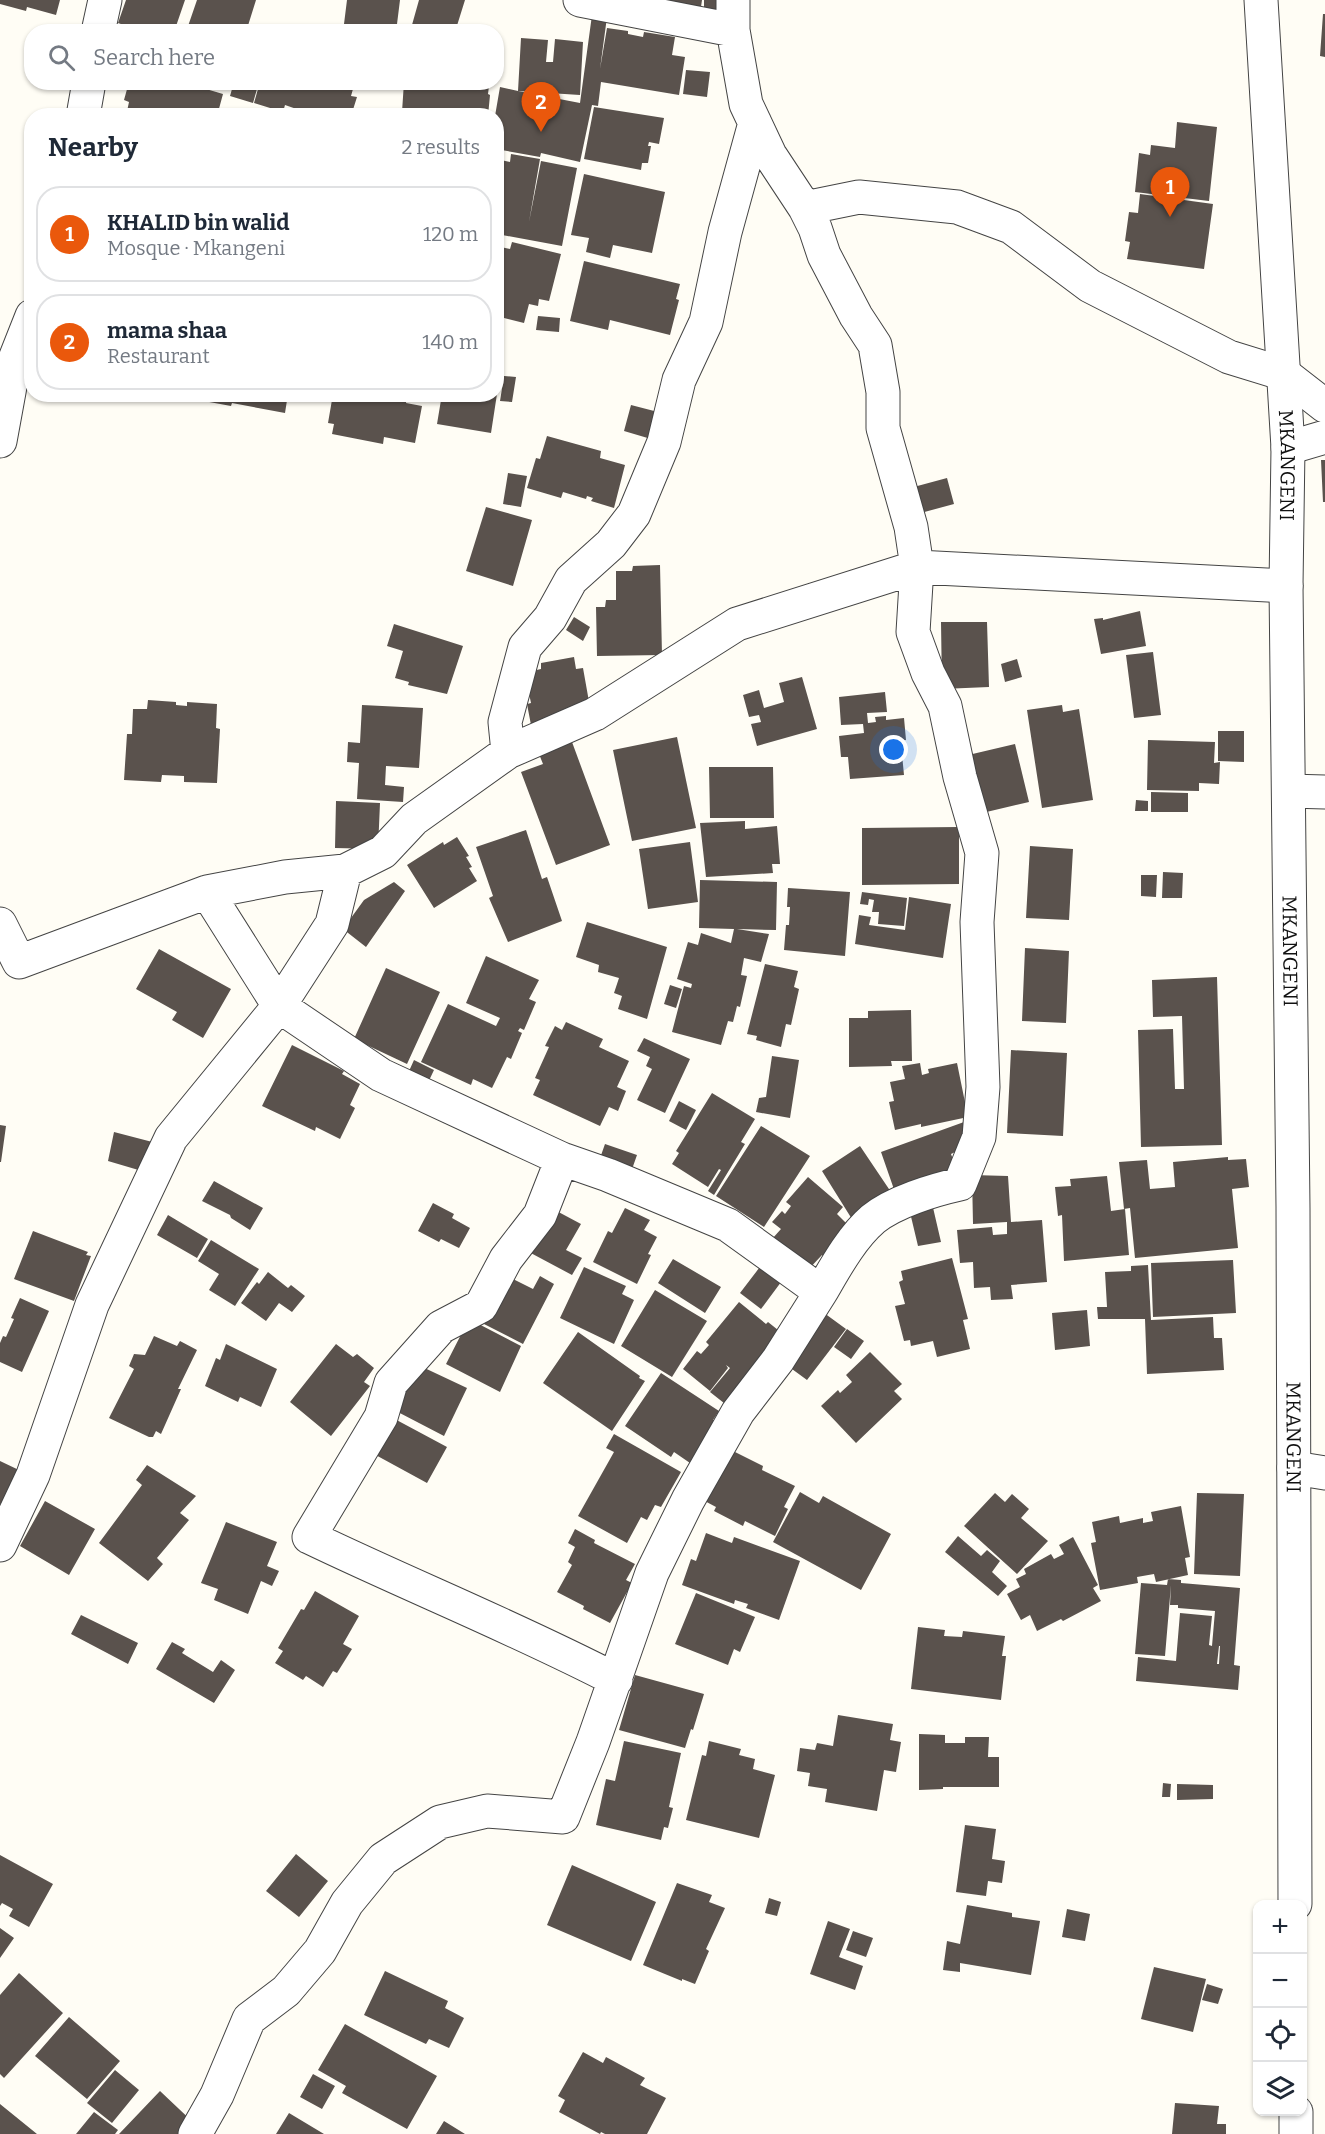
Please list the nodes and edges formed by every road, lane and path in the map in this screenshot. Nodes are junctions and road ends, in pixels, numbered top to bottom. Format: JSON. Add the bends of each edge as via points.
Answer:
{"nodes":[{"id":1,"x":105,"y":0,"type":"edge"},
{"id":2,"x":580,"y":0,"type":"edge"},
{"id":3,"x":1261,"y":0,"type":"edge"},
{"id":4,"x":733,"y":15,"type":"edge"},
{"id":5,"x":100,"y":24,"type":"edge"},
{"id":6,"x":88,"y":90,"type":"edge"},
{"id":7,"x":84,"y":108,"type":"edge"},
{"id":8,"x":755,"y":123,"type":"junction"},
{"id":9,"x":805,"y":208,"type":"junction"},
{"id":10,"x":24,"y":336,"type":"edge"},
{"id":11,"x":1284,"y":374,"type":"junction"},
{"id":12,"x":1325,"y":406,"type":"edge"},
{"id":13,"x":1325,"y":437,"type":"edge"},
{"id":14,"x":0,"y":441,"type":"edge"},
{"id":15,"x":1288,"y":448,"type":"junction"},
{"id":16,"x":917,"y":567,"type":"junction"},
{"id":17,"x":1287,"y":586,"type":"junction"},
{"id":18,"x":508,"y":752,"type":"junction"},
{"id":19,"x":1289,"y":791,"type":"junction"},
{"id":20,"x":1325,"y":792,"type":"edge"},
{"id":21,"x":345,"y":872,"type":"junction"},
{"id":22,"x":207,"y":892,"type":"junction"},
{"id":23,"x":0,"y":924,"type":"edge"},
{"id":24,"x":9,"y":967,"type":"edge"},
{"id":25,"x":279,"y":1006,"type":"junction"},
{"id":26,"x":562,"y":1159,"type":"junction"},
{"id":27,"x":821,"y":1292,"type":"junction"},
{"id":28,"x":1310,"y":1471,"type":"edge"},
{"id":29,"x":0,"y":1545,"type":"edge"},
{"id":30,"x":616,"y":1680,"type":"junction"},
{"id":31,"x":1295,"y":1900,"type":"edge"},
{"id":32,"x":1296,"y":2116,"type":"edge"},
{"id":33,"x":195,"y":2134,"type":"edge"},
{"id":34,"x":1296,"y":2134,"type":"edge"}],
"edges":[{"from":1,"to":5,"type":"street"},
{"from":2,"to":4,"type":"street"},
{"from":3,"to":11,"type":"street","name":"MKANGENI"},
{"from":4,"to":8,"type":"street","via":[[746,104]]},
{"from":6,"to":7,"type":"street"},
{"from":8,"to":9,"type":"street"},
{"from":8,"to":18,"type":"street","via":[[730,210],[706,322],[679,380],[664,442],[634,514],[610,544],[572,580],[550,618],[525,647],[505,722]]},
{"from":9,"to":11,"type":"street","via":[[859,197],[957,207],[1011,227],[1090,286],[1229,357]]},
{"from":9,"to":16,"type":"street","via":[[824,255],[875,345],[883,393],[883,428],[911,527]]},
{"from":10,"to":14,"type":"street","via":[[15,359]]},
{"from":11,"to":12,"type":"street"},
{"from":11,"to":15,"type":"street","name":"MKANGENI"},
{"from":13,"to":15,"type":"street"},
{"from":15,"to":17,"type":"street","name":"MKANGENI"},
{"from":16,"to":17,"type":"street"},
{"from":16,"to":18,"type":"street","via":[[737,624],[596,714]]},
{"from":16,"to":27,"type":"street","via":[[913,632],[945,706],[982,852],[977,922],[983,1087],[979,1137],[960,1184],[930,1192],[873,1220],[837,1264]]},
{"from":17,"to":19,"type":"street","name":"MKANGENI"},
{"from":18,"to":21,"type":"street","via":[[414,819],[383,852]]},
{"from":19,"to":20,"type":"street"},
{"from":19,"to":28,"type":"street","name":"MKANGENI"},
{"from":21,"to":22,"type":"street","via":[[285,877]]},
{"from":21,"to":25,"type":"street","via":[[332,924]]},
{"from":22,"to":24,"type":"street"},
{"from":22,"to":25,"type":"street"},
{"from":23,"to":24,"type":"street"},
{"from":25,"to":26,"type":"street","via":[[381,1075]]},
{"from":25,"to":29,"type":"street","via":[[171,1138],[92,1305],[33,1475]]},
{"from":26,"to":27,"type":"street","via":[[728,1225]]},
{"from":26,"to":30,"type":"street","via":[[540,1215],[506,1259],[481,1306],[441,1327],[391,1383],[381,1417],[309,1537]]},
{"from":27,"to":30,"type":"street","via":[[778,1360],[738,1412],[688,1500],[652,1573]]},
{"from":28,"to":31,"type":"street","name":"MKANGENI"},
{"from":30,"to":33,"type":"street","via":[[563,1817],[487,1811],[441,1822],[383,1859],[347,1903],[314,1959],[286,1991],[249,2019],[217,2095]]},
{"from":32,"to":34,"type":"street"}]}
